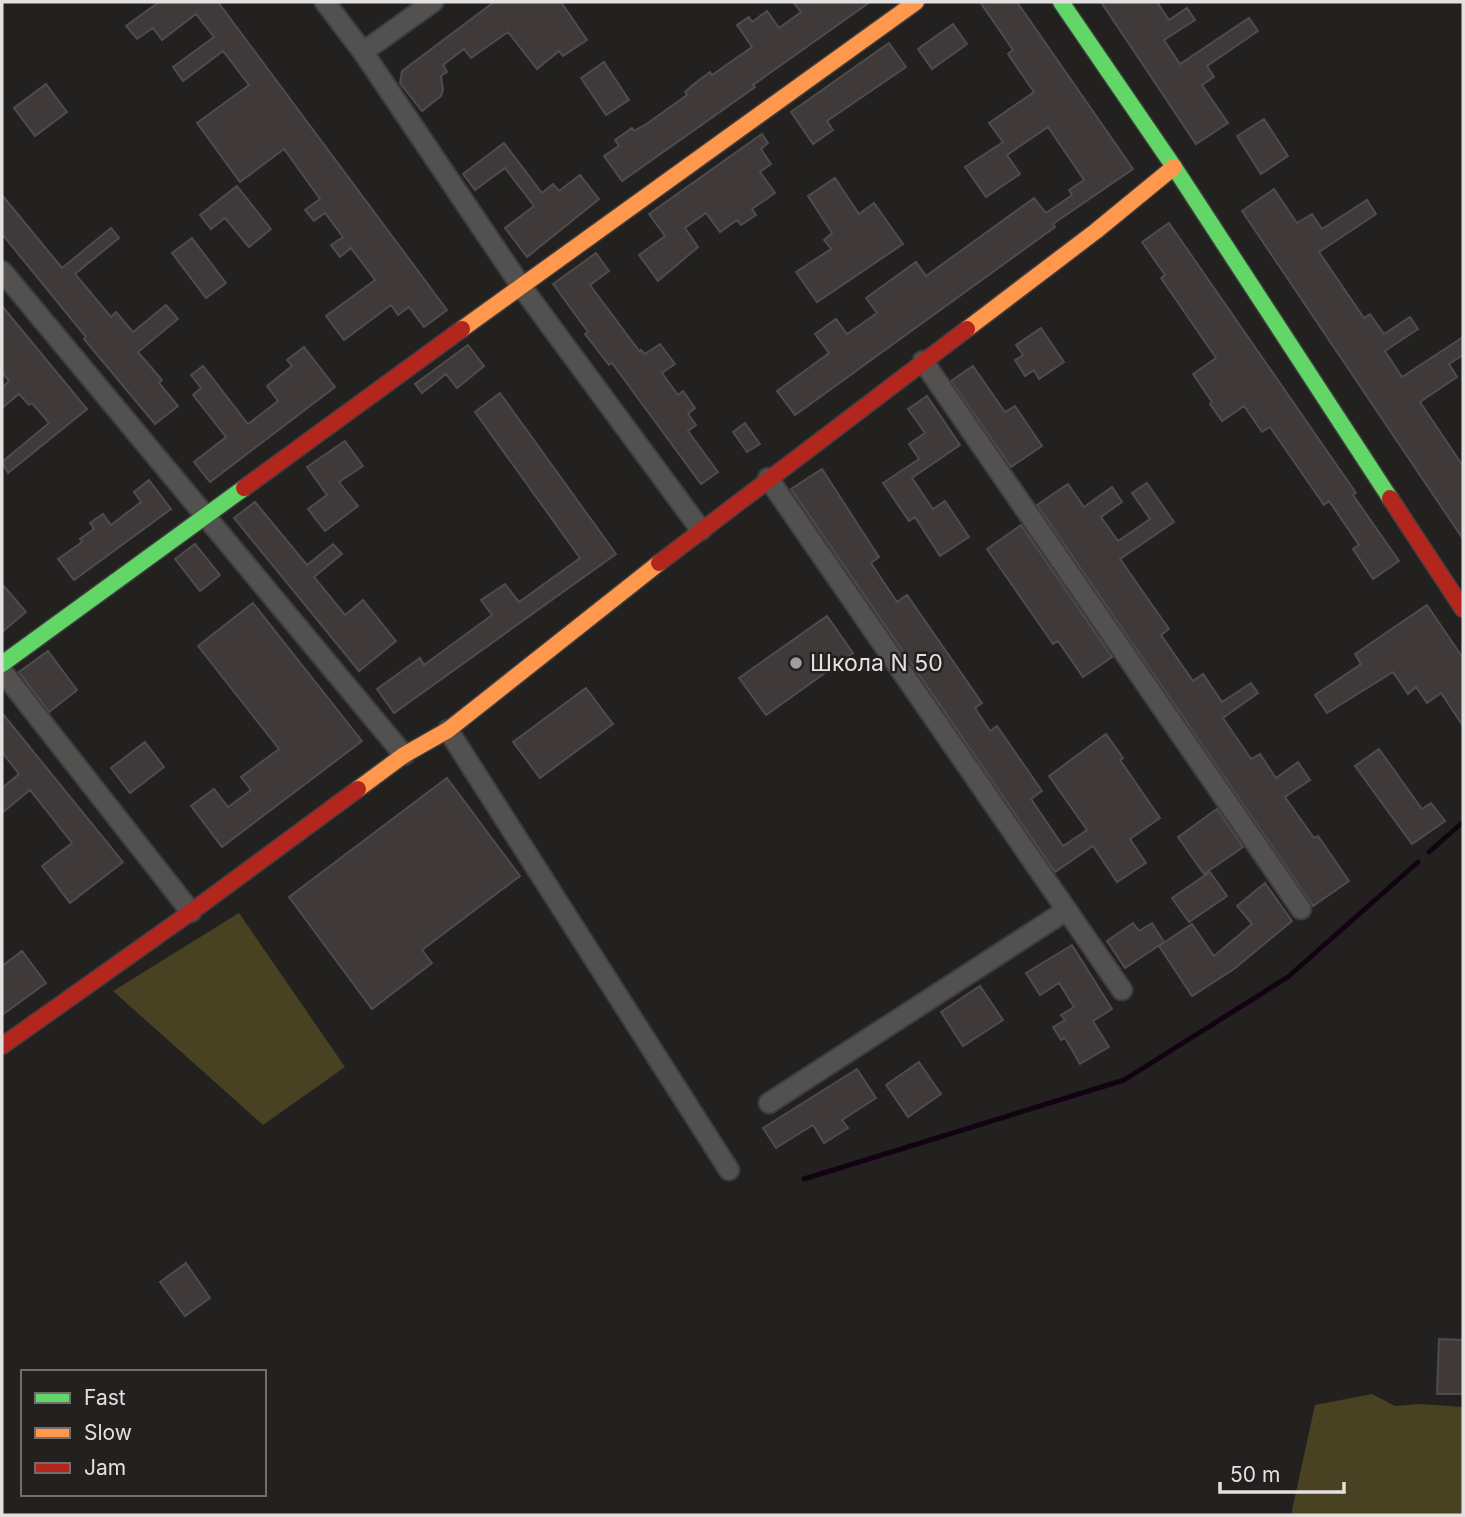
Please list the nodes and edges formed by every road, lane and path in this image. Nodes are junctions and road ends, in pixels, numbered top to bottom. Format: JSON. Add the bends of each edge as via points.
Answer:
{"nodes":[{"id":1,"x":325,"y":2,"type":"edge"},
{"id":2,"x":433,"y":2,"type":"edge"},
{"id":3,"x":916,"y":2,"type":"edge"},
{"id":4,"x":1061,"y":2,"type":"edge"},
{"id":5,"x":363,"y":52,"type":"junction"},
{"id":6,"x":1174,"y":167,"type":"junction"},
{"id":7,"x":2,"y":271,"type":"edge"},
{"id":8,"x":521,"y":286,"type":"junction"},
{"id":9,"x":923,"y":361,"type":"junction"},
{"id":10,"x":768,"y":478,"type":"junction"},
{"id":11,"x":204,"y":516,"type":"junction"},
{"id":12,"x":701,"y":530,"type":"junction"},
{"id":13,"x":1463,"y":609,"type":"edge"},
{"id":14,"x":2,"y":664,"type":"edge"},
{"id":15,"x":2,"y":671,"type":"edge"},
{"id":16,"x":448,"y":730,"type":"junction"},
{"id":17,"x":404,"y":755,"type":"junction"},
{"id":18,"x":1301,"y":909,"type":"dead end"},
{"id":19,"x":1067,"y":910,"type":"junction"},
{"id":20,"x":191,"y":912,"type":"junction"},
{"id":21,"x":1122,"y":990,"type":"dead end"},
{"id":22,"x":2,"y":1046,"type":"edge"},
{"id":23,"x":769,"y":1103,"type":"dead end"},
{"id":24,"x":729,"y":1170,"type":"dead end"}],
"edges":[{"from":1,"to":5,"type":"street"},
{"from":2,"to":5,"type":"street"},
{"from":3,"to":8,"type":"street"},
{"from":4,"to":6,"type":"street"},
{"from":5,"to":8,"type":"street"},
{"from":6,"to":9,"type":"street"},
{"from":6,"to":13,"type":"street"},
{"from":7,"to":11,"type":"street"},
{"from":8,"to":11,"type":"street"},
{"from":8,"to":12,"type":"street"},
{"from":9,"to":10,"type":"street"},
{"from":9,"to":18,"type":"street"},
{"from":10,"to":12,"type":"street"},
{"from":10,"to":19,"type":"street"},
{"from":11,"to":14,"type":"street"},
{"from":11,"to":17,"type":"street"},
{"from":12,"to":16,"type":"street"},
{"from":15,"to":20,"type":"street"},
{"from":16,"to":17,"type":"street"},
{"from":16,"to":24,"type":"street"},
{"from":17,"to":20,"type":"street"},
{"from":19,"to":21,"type":"street"},
{"from":19,"to":23,"type":"street"},
{"from":20,"to":22,"type":"street"}]}
